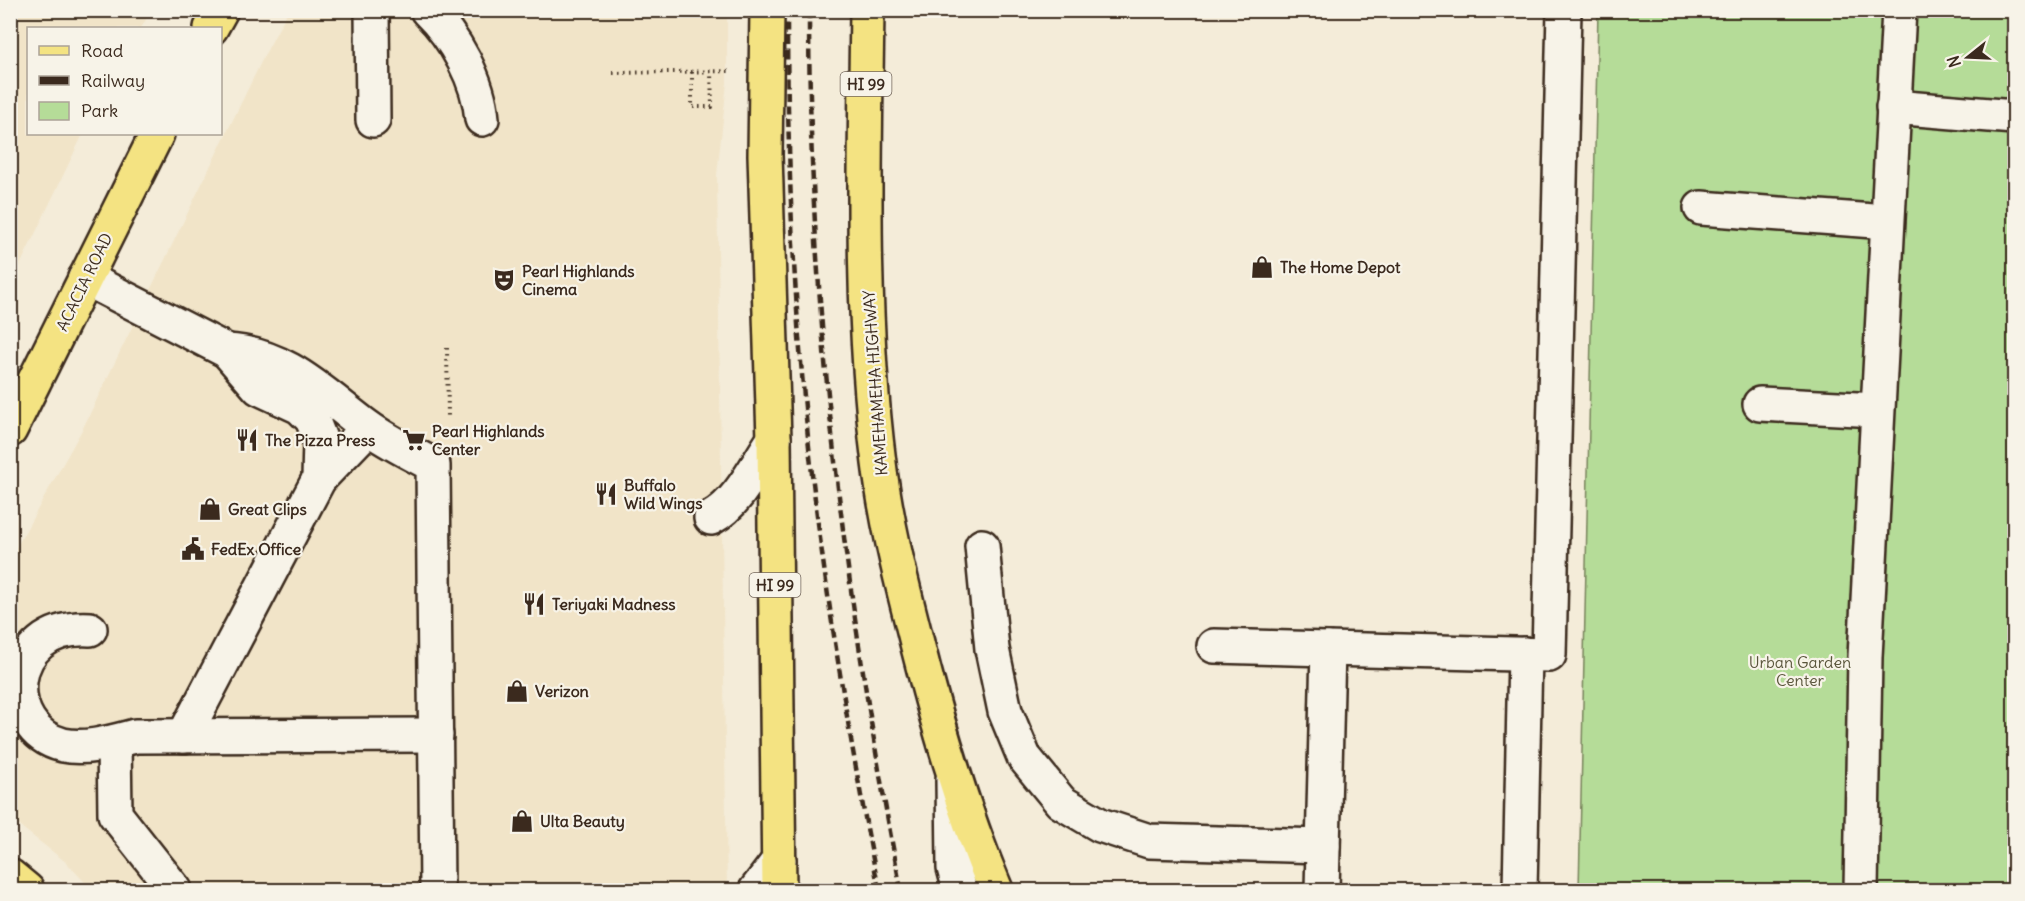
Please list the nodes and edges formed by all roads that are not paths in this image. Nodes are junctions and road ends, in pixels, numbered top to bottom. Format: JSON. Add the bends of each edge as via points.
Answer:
{"nodes":[{"id":1,"x":221,"y":10,"type":"edge"},
{"id":2,"x":372,"y":10,"type":"edge"},
{"id":3,"x":427,"y":10,"type":"edge"},
{"id":4,"x":767,"y":10,"type":"edge"},
{"id":5,"x":867,"y":10,"type":"edge"},
{"id":6,"x":1564,"y":10,"type":"edge"},
{"id":7,"x":1899,"y":10,"type":"edge"},
{"id":8,"x":212,"y":27,"type":"edge"},
{"id":9,"x":1893,"y":107,"type":"junction"},
{"id":10,"x":2014,"y":117,"type":"edge"},
{"id":11,"x":482,"y":119,"type":"dead end"},
{"id":12,"x":373,"y":120,"type":"dead end"},
{"id":13,"x":156,"y":135,"type":"edge"},
{"id":14,"x":1701,"y":208,"type":"dead end"},
{"id":15,"x":1887,"y":222,"type":"junction"},
{"id":16,"x":85,"y":278,"type":"junction"},
{"id":17,"x":227,"y":351,"type":"junction"},
{"id":18,"x":1760,"y":404,"type":"dead end"},
{"id":19,"x":1877,"y":410,"type":"junction"},
{"id":20,"x":368,"y":428,"type":"junction"},
{"id":21,"x":10,"y":430,"type":"edge"},
{"id":22,"x":774,"y":439,"type":"junction"},
{"id":23,"x":319,"y":479,"type":"junction"},
{"id":24,"x":711,"y":518,"type":"dead end"},
{"id":25,"x":982,"y":546,"type":"dead end"},
{"id":26,"x":90,"y":629,"type":"dead end"},
{"id":27,"x":1214,"y":646,"type":"dead end"},
{"id":28,"x":1328,"y":649,"type":"junction"},
{"id":29,"x":1525,"y":654,"type":"junction"},
{"id":30,"x":436,"y":735,"type":"junction"},
{"id":31,"x":184,"y":736,"type":"junction"},
{"id":32,"x":114,"y":742,"type":"junction"},
{"id":33,"x":952,"y":768,"type":"junction"},
{"id":34,"x":1323,"y":846,"type":"junction"},
{"id":35,"x":779,"y":875,"type":"edge"},
{"id":36,"x":10,"y":876,"type":"edge"},
{"id":37,"x":27,"y":891,"type":"edge"},
{"id":38,"x":175,"y":891,"type":"edge"},
{"id":39,"x":437,"y":891,"type":"edge"},
{"id":40,"x":756,"y":891,"type":"edge"},
{"id":41,"x":960,"y":891,"type":"edge"},
{"id":42,"x":996,"y":891,"type":"edge"},
{"id":43,"x":1322,"y":891,"type":"edge"},
{"id":44,"x":1520,"y":891,"type":"edge"},
{"id":45,"x":1862,"y":891,"type":"edge"}],
"edges":[{"from":1,"to":8,"type":"main road"},
{"from":2,"to":12,"type":"street"},
{"from":3,"to":11,"type":"street","via":[[465,64],[480,100]]},
{"from":4,"to":22,"type":"main road","number":"HI 99","via":[[765,155]]},
{"from":5,"to":33,"type":"main road","name":"KAMEHAMEHA HIGHWAY","number":"HI 99","via":[[867,280],[879,464],[898,568]]},
{"from":6,"to":29,"type":"street","via":[[1550,655]]},
{"from":7,"to":9,"type":"street"},
{"from":9,"to":10,"type":"street"},
{"from":9,"to":15,"type":"street"},
{"from":13,"to":16,"type":"main road","name":"ACACIA ROAD"},
{"from":14,"to":15,"type":"street"},
{"from":15,"to":19,"type":"street"},
{"from":16,"to":17,"type":"street"},
{"from":16,"to":21,"type":"main road","name":"ACACIA ROAD"},
{"from":17,"to":20,"type":"street","via":[[252,352],[299,375]]},
{"from":17,"to":23,"type":"street","via":[[259,387],[300,408],[312,419],[320,439]]},
{"from":18,"to":19,"type":"street"},
{"from":19,"to":45,"type":"street","via":[[1865,657]]},
{"from":20,"to":23,"type":"street"},
{"from":20,"to":30,"type":"street","via":[[434,465]]},
{"from":22,"to":24,"type":"street","via":[[733,500]]},
{"from":22,"to":35,"type":"main road","number":"HI 99"},
{"from":23,"to":31,"type":"street"},
{"from":25,"to":34,"type":"street","via":[[992,650],[1005,711],[1024,757],[1061,802],[1100,825],[1149,841]]},
{"from":26,"to":32,"type":"street","via":[[61,630],[32,649],[19,680],[19,696],[29,720],[46,738],[62,745],[79,746]]},
{"from":27,"to":28,"type":"street"},
{"from":28,"to":29,"type":"street"},
{"from":28,"to":34,"type":"street"},
{"from":29,"to":44,"type":"street"},
{"from":30,"to":31,"type":"street"},
{"from":30,"to":39,"type":"street"},
{"from":31,"to":32,"type":"street","via":[[135,736]]},
{"from":32,"to":38,"type":"street","via":[[115,814]]},
{"from":33,"to":41,"type":"street","name":"KAMEHAMEHA HIGHWAY","via":[[954,868]]},
{"from":33,"to":42,"type":"main road","number":"HI 99"},
{"from":34,"to":43,"type":"street"},
{"from":35,"to":40,"type":"street"},
{"from":36,"to":37,"type":"main road"}]}
